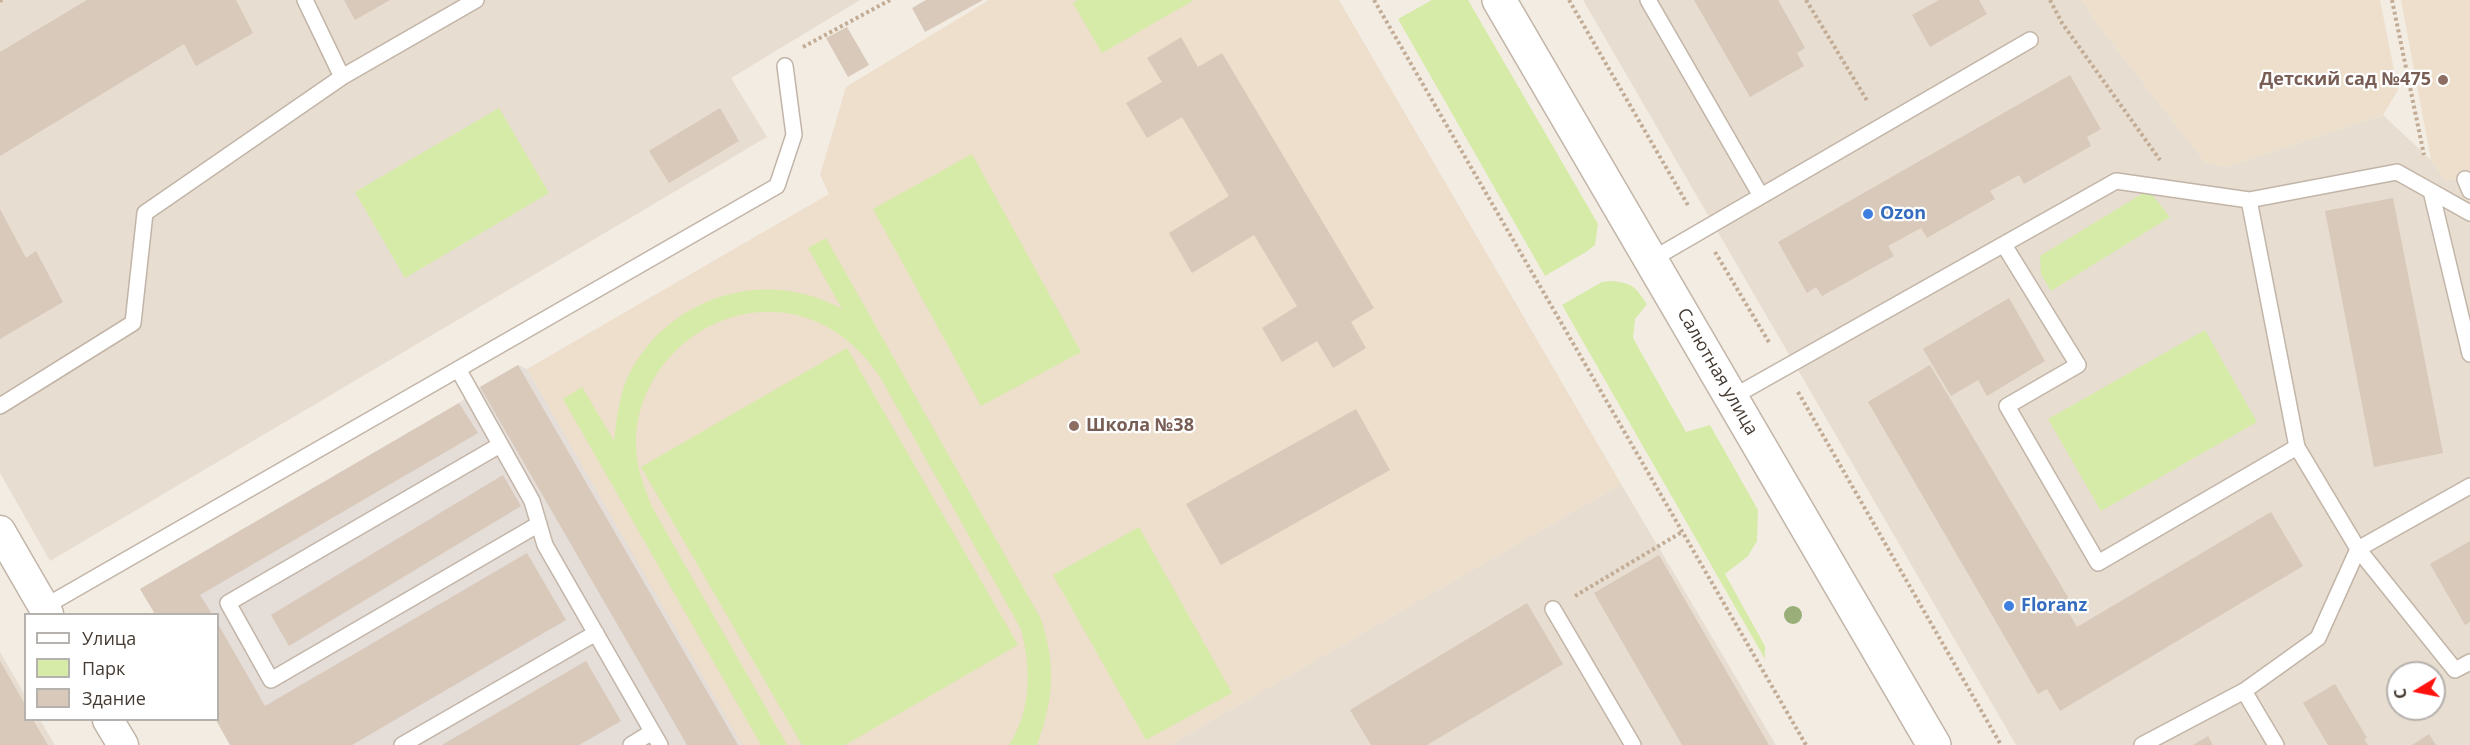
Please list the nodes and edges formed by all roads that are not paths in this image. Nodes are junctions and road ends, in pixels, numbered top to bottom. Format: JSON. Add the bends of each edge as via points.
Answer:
{"nodes":[{"id":1,"x":305,"y":0,"type":"edge"},
{"id":2,"x":476,"y":0,"type":"edge"},
{"id":3,"x":1499,"y":0,"type":"edge"},
{"id":4,"x":1648,"y":0,"type":"edge"},
{"id":5,"x":2030,"y":40,"type":"dead end"},
{"id":6,"x":785,"y":66,"type":"road end"},
{"id":7,"x":342,"y":77,"type":"junction"},
{"id":8,"x":2431,"y":191,"type":"junction"},
{"id":9,"x":1761,"y":196,"type":"junction"},
{"id":10,"x":2249,"y":200,"type":"junction"},
{"id":11,"x":2470,"y":213,"type":"edge"},
{"id":12,"x":2004,"y":244,"type":"junction"},
{"id":13,"x":1651,"y":260,"type":"junction"},
{"id":14,"x":2470,"y":354,"type":"edge"},
{"id":15,"x":458,"y":369,"type":"junction"},
{"id":16,"x":1731,"y":398,"type":"junction"},
{"id":17,"x":0,"y":406,"type":"edge"},
{"id":18,"x":500,"y":445,"type":"junction"},
{"id":19,"x":2297,"y":447,"type":"junction"},
{"id":20,"x":2470,"y":486,"type":"edge"},
{"id":21,"x":538,"y":524,"type":"junction"},
{"id":22,"x":2358,"y":549,"type":"junction"},
{"id":23,"x":5,"y":550,"type":"edge"},
{"id":24,"x":1553,"y":609,"type":"road end"},
{"id":25,"x":46,"y":611,"type":"edge"},
{"id":26,"x":596,"y":633,"type":"junction"},
{"id":27,"x":2470,"y":663,"type":"edge"},
{"id":28,"x":2244,"y":691,"type":"junction"},
{"id":29,"x":109,"y":721,"type":"edge"},
{"id":30,"x":656,"y":739,"type":"edge"},
{"id":31,"x":123,"y":745,"type":"edge"},
{"id":32,"x":402,"y":745,"type":"edge"},
{"id":33,"x":631,"y":745,"type":"edge"},
{"id":34,"x":1633,"y":745,"type":"edge"},
{"id":35,"x":1934,"y":745,"type":"edge"},
{"id":36,"x":2142,"y":745,"type":"edge"},
{"id":37,"x":2276,"y":745,"type":"edge"}],
"edges":[{"from":1,"to":7,"type":"lane"},
{"from":2,"to":7,"type":"lane"},
{"from":3,"to":13,"type":"street","name":"Салютная улица"},
{"from":4,"to":9,"type":"lane"},
{"from":5,"to":9,"type":"lane"},
{"from":6,"to":15,"type":"lane","via":[[794,135],[777,186]]},
{"from":7,"to":17,"type":"lane","via":[[145,213],[133,323]]},
{"from":8,"to":10,"type":"lane","via":[[2397,172]]},
{"from":8,"to":11,"type":"lane"},
{"from":8,"to":14,"type":"lane"},
{"from":9,"to":13,"type":"lane"},
{"from":10,"to":12,"type":"lane","via":[[2116,181]]},
{"from":10,"to":19,"type":"lane"},
{"from":12,"to":16,"type":"lane"},
{"from":12,"to":19,"type":"lane","via":[[2078,365],[2007,406],[2098,563]]},
{"from":13,"to":16,"type":"street","name":"Салютная улица"},
{"from":15,"to":18,"type":"lane"},
{"from":15,"to":25,"type":"lane"},
{"from":16,"to":35,"type":"street","name":"Салютная улица"},
{"from":18,"to":21,"type":"lane","via":[[532,501]]},
{"from":18,"to":21,"type":"lane","via":[[228,603],[271,680]]},
{"from":19,"to":22,"type":"lane"},
{"from":20,"to":22,"type":"lane"},
{"from":21,"to":26,"type":"lane","via":[[545,546]]},
{"from":22,"to":27,"type":"lane","via":[[2455,670]]},
{"from":22,"to":28,"type":"lane","via":[[2318,638]]},
{"from":23,"to":25,"type":"street"},
{"from":24,"to":34,"type":"lane"},
{"from":26,"to":30,"type":"lane"},
{"from":26,"to":32,"type":"lane"},
{"from":28,"to":36,"type":"lane"},
{"from":28,"to":37,"type":"lane"},
{"from":29,"to":31,"type":"street"},
{"from":30,"to":33,"type":"lane"}]}
